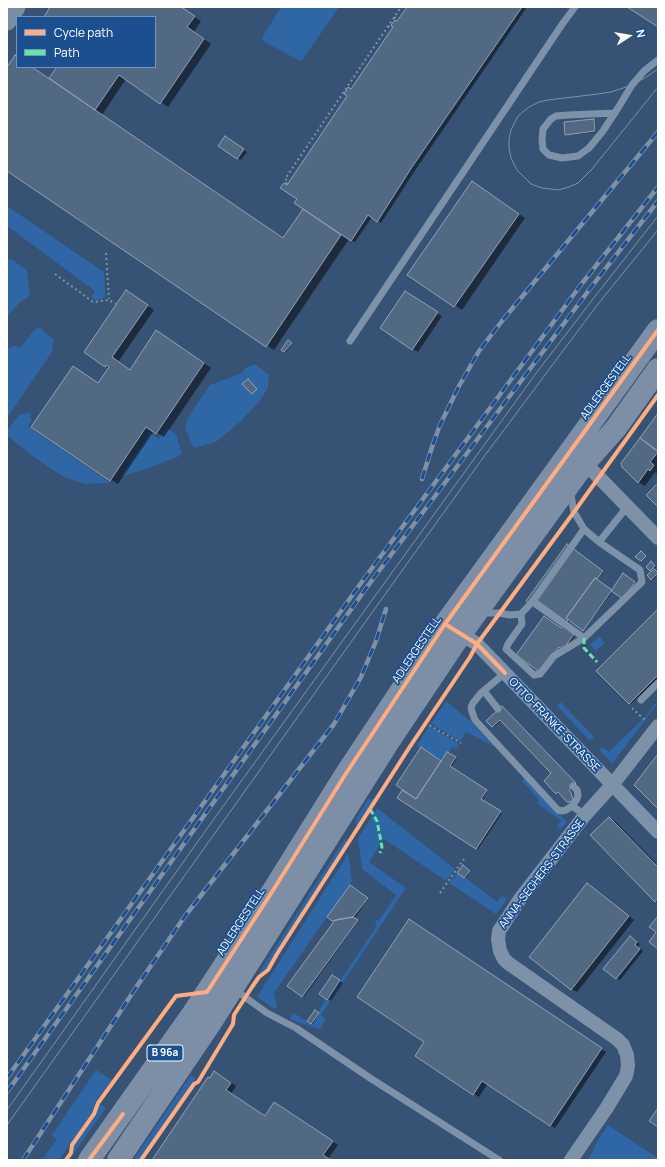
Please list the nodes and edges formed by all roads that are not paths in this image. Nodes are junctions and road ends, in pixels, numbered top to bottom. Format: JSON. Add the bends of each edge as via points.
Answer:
{"nodes":[{"id":1,"x":16,"y":7,"type":"edge"},
{"id":2,"x":575,"y":7,"type":"edge"},
{"id":3,"x":7,"y":21,"type":"edge"},
{"id":4,"x":658,"y":60,"type":"edge"},
{"id":5,"x":614,"y":113,"type":"junction"},
{"id":6,"x":658,"y":330,"type":"edge"},
{"id":7,"x":350,"y":341,"type":"dead end"},
{"id":8,"x":658,"y":369,"type":"edge"},
{"id":9,"x":585,"y":463,"type":"junction"},
{"id":10,"x":569,"y":485,"type":"junction"},
{"id":11,"x":627,"y":506,"type":"junction"},
{"id":12,"x":584,"y":529,"type":"junction"},
{"id":13,"x":658,"y":538,"type":"edge"},
{"id":14,"x":599,"y":542,"type":"junction"},
{"id":15,"x":533,"y":601,"type":"junction"},
{"id":16,"x":477,"y":613,"type":"junction"},
{"id":17,"x":521,"y":614,"type":"junction"},
{"id":18,"x":453,"y":629,"type":"junction"},
{"id":19,"x":584,"y":638,"type":"junction"},
{"id":20,"x":504,"y":673,"type":"junction"},
{"id":21,"x":658,"y":683,"type":"edge"},
{"id":22,"x":484,"y":691,"type":"junction"},
{"id":23,"x":641,"y":700,"type":"dead end"},
{"id":24,"x":498,"y":709,"type":"dead end"},
{"id":25,"x":652,"y":724,"type":"edge"},
{"id":26,"x":612,"y":784,"type":"junction"},
{"id":27,"x":573,"y":786,"type":"dead end"},
{"id":28,"x":572,"y":806,"type":"junction"},
{"id":29,"x":585,"y":815,"type":"junction"},
{"id":30,"x":658,"y":832,"type":"edge"},
{"id":31,"x":231,"y":955,"type":"junction"},
{"id":32,"x":233,"y":989,"type":"junction"},
{"id":33,"x":201,"y":1019,"type":"junction"},
{"id":34,"x":89,"y":1160,"type":"edge"},
{"id":35,"x":118,"y":1160,"type":"edge"},
{"id":36,"x":499,"y":1160,"type":"edge"},
{"id":37,"x":571,"y":1160,"type":"edge"}],
"edges":[{"from":1,"to":3,"type":"street"},
{"from":2,"to":7,"type":"lane"},
{"from":4,"to":5,"type":"lane","via":[[632,84]]},
{"from":5,"to":5,"type":"lane","via":[[551,118],[543,129],[544,149],[549,156],[578,156],[589,148]]},
{"from":6,"to":18,"type":"main road","name":"ADLERGESTELL","number":"B 96a"},
{"from":8,"to":9,"type":"main road","name":"ADLERGESTELL","number":"B 96a","via":[[616,428]]},
{"from":9,"to":10,"type":"main road","name":"ADLERGESTELL","number":"B 96a"},
{"from":9,"to":11,"type":"street"},
{"from":10,"to":12,"type":"lane","via":[[574,512]]},
{"from":10,"to":16,"type":"main road","name":"ADLERGESTELL","number":"B 96a"},
{"from":11,"to":13,"type":"street"},
{"from":11,"to":14,"type":"lane"},
{"from":12,"to":14,"type":"lane"},
{"from":12,"to":15,"type":"lane"},
{"from":14,"to":19,"type":"lane","via":[[640,570],[642,582]]},
{"from":15,"to":17,"type":"lane"},
{"from":15,"to":19,"type":"lane"},
{"from":16,"to":17,"type":"lane"},
{"from":16,"to":18,"type":"main road","name":"ADLERGESTELL","number":"B 96a"},
{"from":17,"to":19,"type":"lane","via":[[522,624],[506,649],[534,675],[540,674],[554,656]]},
{"from":18,"to":20,"type":"street","name":"OTTO-FRANKE-STRASSE","via":[[477,644]]},
{"from":18,"to":31,"type":"main road","name":"ADLERGESTELL","number":"B 96a","via":[[345,775]]},
{"from":18,"to":32,"type":"main road","name":"ADLERGESTELL","number":"B 96a","via":[[386,746]]},
{"from":20,"to":22,"type":"lane"},
{"from":20,"to":26,"type":"street","name":"OTTO-FRANKE-STRASSE"},
{"from":21,"to":23,"type":"lane"},
{"from":22,"to":24,"type":"lane"},
{"from":22,"to":28,"type":"lane","via":[[472,707],[475,720],[558,810],[566,810]]},
{"from":25,"to":26,"type":"street","name":"ANNA-SEGHERS-STRASSE"},
{"from":26,"to":29,"type":"street","name":"ANNA-SEGHERS-STRASSE"},
{"from":26,"to":30,"type":"street","name":"OTTO-FRANKE-STRASSE"},
{"from":27,"to":28,"type":"lane","via":[[578,795]]},
{"from":28,"to":29,"type":"lane"},
{"from":29,"to":37,"type":"street","name":"ANNA-SEGHERS-STRASSE","via":[[520,899],[499,931],[498,938],[500,951],[508,963],[617,1039],[627,1055],[626,1076]]},
{"from":31,"to":32,"type":"main road","name":"ADLERGESTELL","via":[[223,981]]},
{"from":31,"to":33,"type":"main road","name":"ADLERGESTELL","number":"B 96a"},
{"from":32,"to":33,"type":"main road","name":"ADLERGESTELL","number":"B 96a"},
{"from":32,"to":36,"type":"lane"},
{"from":33,"to":34,"type":"main road","name":"ADLERGESTELL","number":"B 96a"},
{"from":33,"to":35,"type":"main road","name":"ADLERGESTELL","number":"B 96a"}]}
